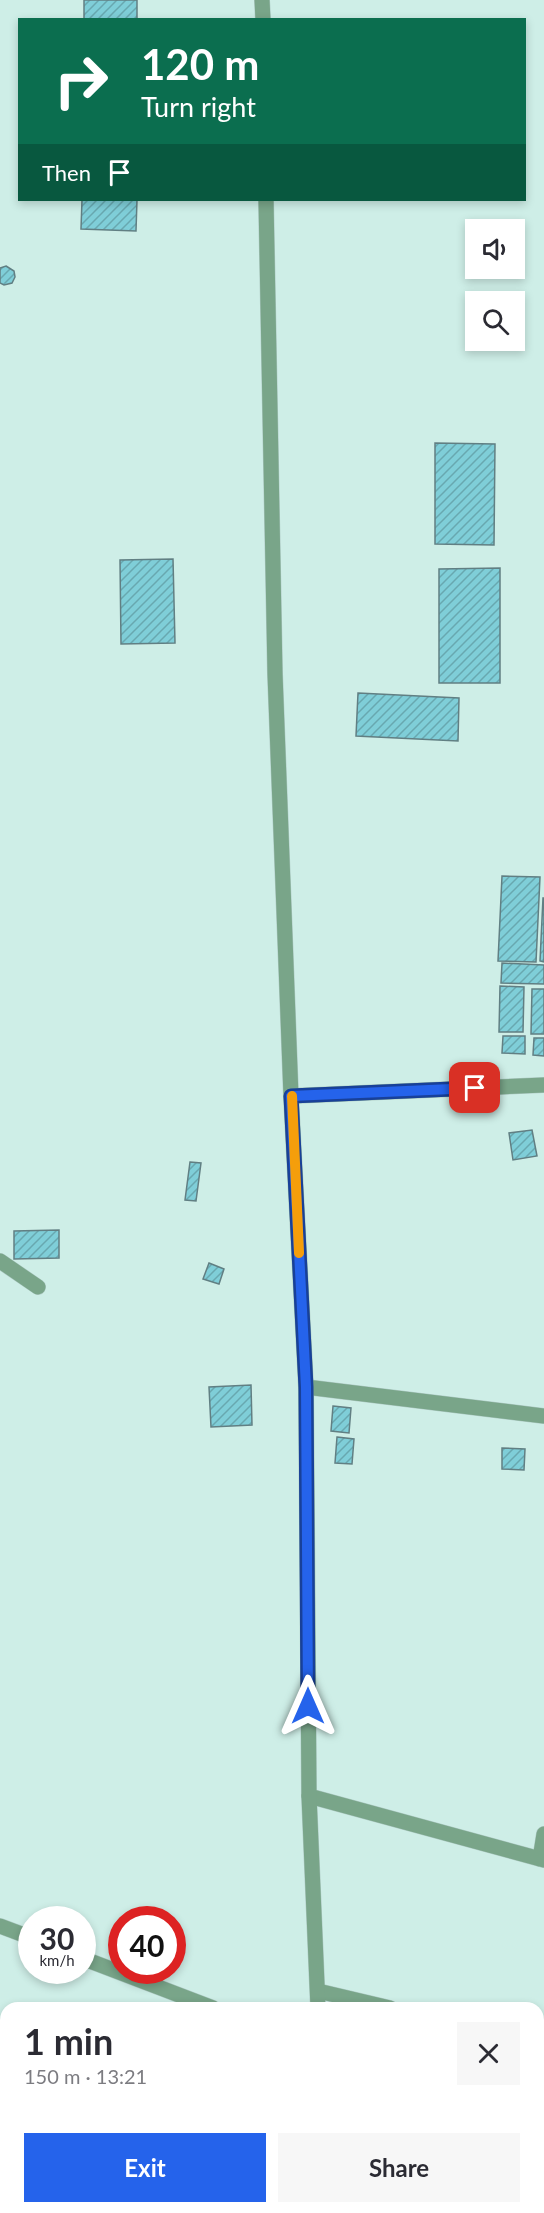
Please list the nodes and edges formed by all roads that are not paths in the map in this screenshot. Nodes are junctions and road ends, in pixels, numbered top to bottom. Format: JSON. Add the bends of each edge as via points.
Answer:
{"nodes":[{"id":1,"x":262,"y":0,"type":"edge"},
{"id":2,"x":263,"y":18,"type":"edge"},
{"id":3,"x":266,"y":201,"type":"edge"},
{"id":4,"x":544,"y":1085,"type":"edge"},
{"id":5,"x":291,"y":1096,"type":"junction"},
{"id":6,"x":0,"y":1262,"type":"edge"},
{"id":7,"x":38,"y":1287,"type":"dead end"},
{"id":8,"x":306,"y":1387,"type":"junction"},
{"id":9,"x":544,"y":1416,"type":"edge"},
{"id":10,"x":309,"y":1796,"type":"junction"},
{"id":11,"x":544,"y":1834,"type":"edge"},
{"id":12,"x":542,"y":1859,"type":"edge"},
{"id":13,"x":0,"y":1926,"type":"edge"},
{"id":14,"x":18,"y":1933,"type":"edge"},
{"id":15,"x":96,"y":1963,"type":"edge"},
{"id":16,"x":318,"y":1991,"type":"junction"},
{"id":17,"x":197,"y":2002,"type":"edge"},
{"id":18,"x":318,"y":2002,"type":"edge"},
{"id":19,"x":365,"y":2002,"type":"edge"}],
"edges":[{"from":1,"to":2,"type":"street"},
{"from":3,"to":5,"type":"street","via":[[275,674]]},
{"from":4,"to":5,"type":"street"},
{"from":5,"to":8,"type":"street"},
{"from":6,"to":7,"type":"street"},
{"from":8,"to":9,"type":"street"},
{"from":8,"to":10,"type":"street"},
{"from":10,"to":12,"type":"street"},
{"from":10,"to":16,"type":"street"},
{"from":11,"to":12,"type":"street"},
{"from":13,"to":14,"type":"street"},
{"from":15,"to":17,"type":"street"},
{"from":16,"to":18,"type":"street"},
{"from":16,"to":19,"type":"street"}]}
